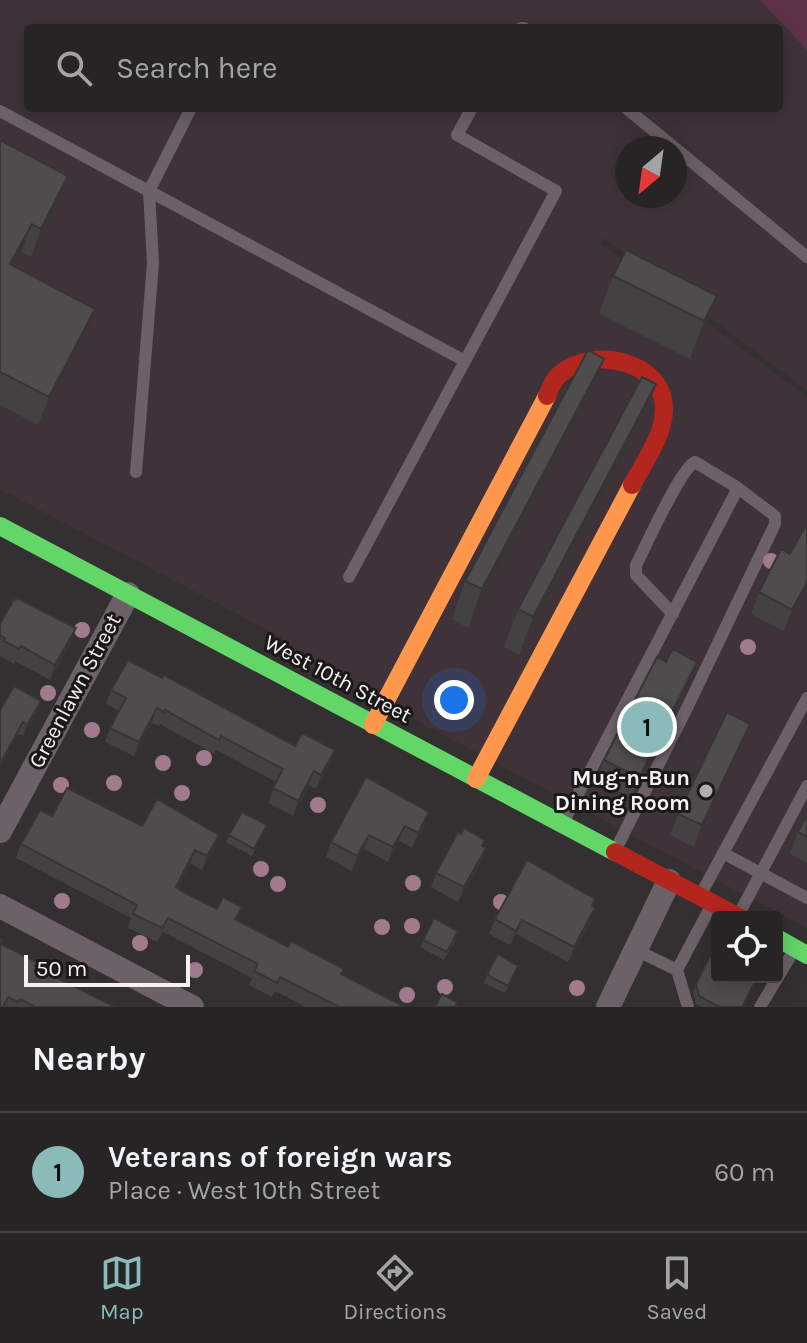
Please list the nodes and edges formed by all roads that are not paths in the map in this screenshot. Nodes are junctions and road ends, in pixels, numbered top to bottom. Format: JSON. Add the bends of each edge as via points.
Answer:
{"nodes":[{"id":1,"x":0,"y":111,"type":"edge"},
{"id":2,"x":189,"y":112,"type":"edge"},
{"id":3,"x":470,"y":112,"type":"edge"},
{"id":4,"x":631,"y":112,"type":"edge"},
{"id":5,"x":660,"y":136,"type":"edge"},
{"id":6,"x":687,"y":158,"type":"edge"},
{"id":7,"x":149,"y":191,"type":"junction"},
{"id":8,"x":807,"y":257,"type":"edge"},
{"id":9,"x":465,"y":361,"type":"junction"},
{"id":10,"x":136,"y":472,"type":"dead end"},
{"id":11,"x":738,"y":488,"type":"junction"},
{"id":12,"x":0,"y":526,"type":"edge"},
{"id":13,"x":349,"y":577,"type":"dead end"},
{"id":14,"x":128,"y":594,"type":"junction"},
{"id":15,"x":673,"y":614,"type":"junction"},
{"id":16,"x":807,"y":698,"type":"edge"},
{"id":17,"x":794,"y":723,"type":"junction"},
{"id":18,"x":373,"y":725,"type":"junction"},
{"id":19,"x":807,"y":730,"type":"edge"},
{"id":20,"x":476,"y":779,"type":"junction"},
{"id":21,"x":807,"y":786,"type":"edge"},
{"id":22,"x":562,"y":824,"type":"junction"},
{"id":23,"x":0,"y":831,"type":"edge"},
{"id":24,"x":614,"y":852,"type":"junction"},
{"id":25,"x":723,"y":853,"type":"junction"},
{"id":26,"x":761,"y":873,"type":"junction"},
{"id":27,"x":669,"y":881,"type":"junction"},
{"id":28,"x":807,"y":898,"type":"edge"},
{"id":29,"x":706,"y":900,"type":"junction"},
{"id":30,"x":0,"y":906,"type":"edge"},
{"id":31,"x":727,"y":911,"type":"edge"},
{"id":32,"x":741,"y":911,"type":"edge"},
{"id":33,"x":783,"y":941,"type":"edge"},
{"id":34,"x":636,"y":950,"type":"junction"},
{"id":35,"x":801,"y":951,"type":"edge"},
{"id":36,"x":677,"y":970,"type":"junction"},
{"id":37,"x":192,"y":1007,"type":"edge"},
{"id":38,"x":608,"y":1007,"type":"edge"},
{"id":39,"x":688,"y":1007,"type":"edge"},
{"id":40,"x":760,"y":1007,"type":"edge"}],
"edges":[{"from":1,"to":7,"type":"lane"},
{"from":2,"to":7,"type":"lane"},
{"from":3,"to":9,"type":"lane","via":[[457,135],[556,191]]},
{"from":4,"to":5,"type":"lane"},
{"from":6,"to":8,"type":"lane"},
{"from":7,"to":9,"type":"lane"},
{"from":7,"to":10,"type":"lane","via":[[153,263]]},
{"from":9,"to":13,"type":"lane"},
{"from":11,"to":15,"type":"lane"},
{"from":11,"to":15,"type":"lane","via":[[695,462],[689,465],[636,565],[636,575]]},
{"from":11,"to":24,"type":"lane","via":[[775,516],[775,524]]},
{"from":12,"to":14,"type":"street","name":"West 10th Street"},
{"from":14,"to":18,"type":"street","name":"West 10th Street"},
{"from":14,"to":23,"type":"street","name":"Greenlawn Street"},
{"from":15,"to":22,"type":"lane"},
{"from":16,"to":17,"type":"lane"},
{"from":17,"to":19,"type":"lane"},
{"from":17,"to":25,"type":"lane"},
{"from":18,"to":20,"type":"street","name":"West 10th Street"},
{"from":18,"to":20,"type":"street","via":[[557,376],[582,360],[616,358],[643,374],[662,397],[662,428]]},
{"from":20,"to":22,"type":"street","name":"West 10th Street"},
{"from":21,"to":26,"type":"lane"},
{"from":22,"to":24,"type":"street","name":"West 10th Street"},
{"from":24,"to":27,"type":"street","name":"West 10th Street"},
{"from":25,"to":26,"type":"lane"},
{"from":25,"to":29,"type":"lane"},
{"from":26,"to":28,"type":"lane"},
{"from":26,"to":32,"type":"lane"},
{"from":27,"to":29,"type":"street","name":"West 10th Street"},
{"from":27,"to":34,"type":"street"},
{"from":29,"to":31,"type":"street","name":"West 10th Street"},
{"from":29,"to":36,"type":"lane"},
{"from":30,"to":37,"type":"street"},
{"from":33,"to":35,"type":"street"},
{"from":34,"to":36,"type":"lane"},
{"from":34,"to":38,"type":"street"},
{"from":35,"to":40,"type":"lane"},
{"from":36,"to":39,"type":"lane"}]}
